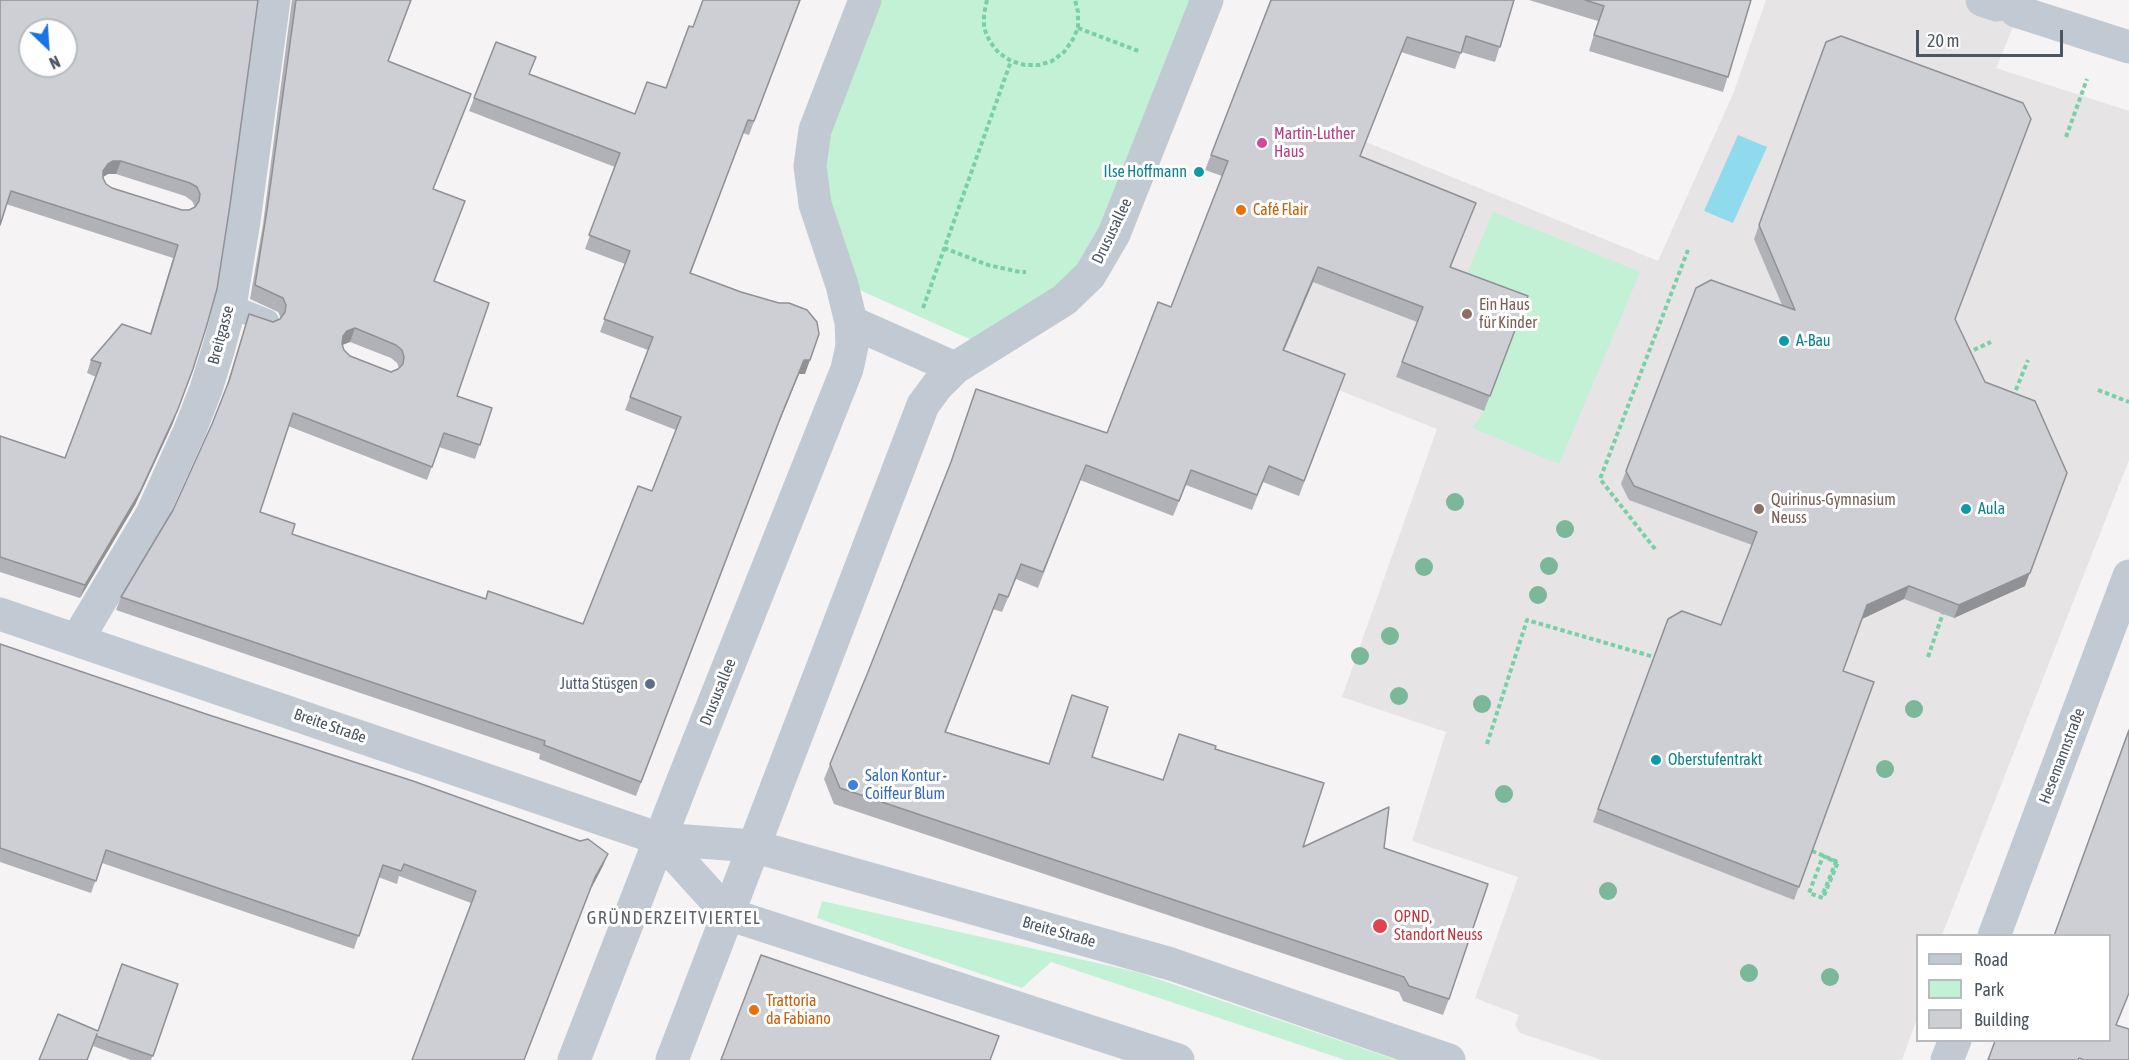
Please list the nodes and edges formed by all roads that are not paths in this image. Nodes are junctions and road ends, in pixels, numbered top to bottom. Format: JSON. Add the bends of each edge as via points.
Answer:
{"nodes":[{"id":1,"x":274,"y":0,"type":"edge"},
{"id":2,"x":865,"y":0,"type":"edge"},
{"id":3,"x":1207,"y":0,"type":"edge"},
{"id":4,"x":1999,"y":5,"type":"edge"},
{"id":5,"x":2129,"y":47,"type":"edge"},
{"id":6,"x":230,"y":306,"type":"junction"},
{"id":7,"x":267,"y":321,"type":"edge"},
{"id":8,"x":851,"y":322,"type":"junction"},
{"id":9,"x":955,"y":369,"type":"junction"},
{"id":10,"x":2129,"y":576,"type":"edge"},
{"id":11,"x":0,"y":614,"type":"edge"},
{"id":12,"x":77,"y":640,"type":"junction"},
{"id":13,"x":660,"y":838,"type":"junction"},
{"id":14,"x":753,"y":846,"type":"junction"},
{"id":15,"x":728,"y":914,"type":"junction"},
{"id":16,"x":1995,"y":934,"type":"edge"},
{"id":17,"x":1954,"y":1042,"type":"edge"},
{"id":18,"x":574,"y":1060,"type":"edge"},
{"id":19,"x":672,"y":1060,"type":"edge"},
{"id":20,"x":1178,"y":1060,"type":"edge"},
{"id":21,"x":1449,"y":1060,"type":"edge"},
{"id":22,"x":1947,"y":1060,"type":"edge"}],
"edges":[{"from":1,"to":6,"type":"street","name":"Breitgasse","via":[[236,219]]},
{"from":2,"to":8,"type":"street","name":"Drususallee","via":[[815,130],[810,166],[815,204]]},
{"from":3,"to":9,"type":"street","name":"Drususallee","via":[[1114,234],[1090,275],[1064,300]]},
{"from":4,"to":5,"type":"street"},
{"from":6,"to":7,"type":"lane"},
{"from":6,"to":12,"type":"street","name":"Breitgasse","via":[[206,389],[172,472],[152,514]]},
{"from":8,"to":9,"type":"street"},
{"from":8,"to":13,"type":"street","name":"Drususallee","via":[[852,346],[847,369]]},
{"from":9,"to":14,"type":"street","name":"Drususallee","via":[[923,405]]},
{"from":10,"to":16,"type":"street","name":"Hesemannstraße"},
{"from":11,"to":12,"type":"street","name":"Breite Straße"},
{"from":12,"to":13,"type":"street","name":"Breite Straße"},
{"from":13,"to":14,"type":"street","name":"Breite Straße"},
{"from":13,"to":15,"type":"street","name":"Breite Straße"},
{"from":13,"to":18,"type":"street","name":"Drususallee"},
{"from":14,"to":15,"type":"street","name":"Drususallee"},
{"from":14,"to":21,"type":"street","name":"Breite Straße","via":[[1171,964]]},
{"from":15,"to":19,"type":"street","name":"Drususallee"},
{"from":15,"to":20,"type":"street"},
{"from":17,"to":22,"type":"street"}]}
